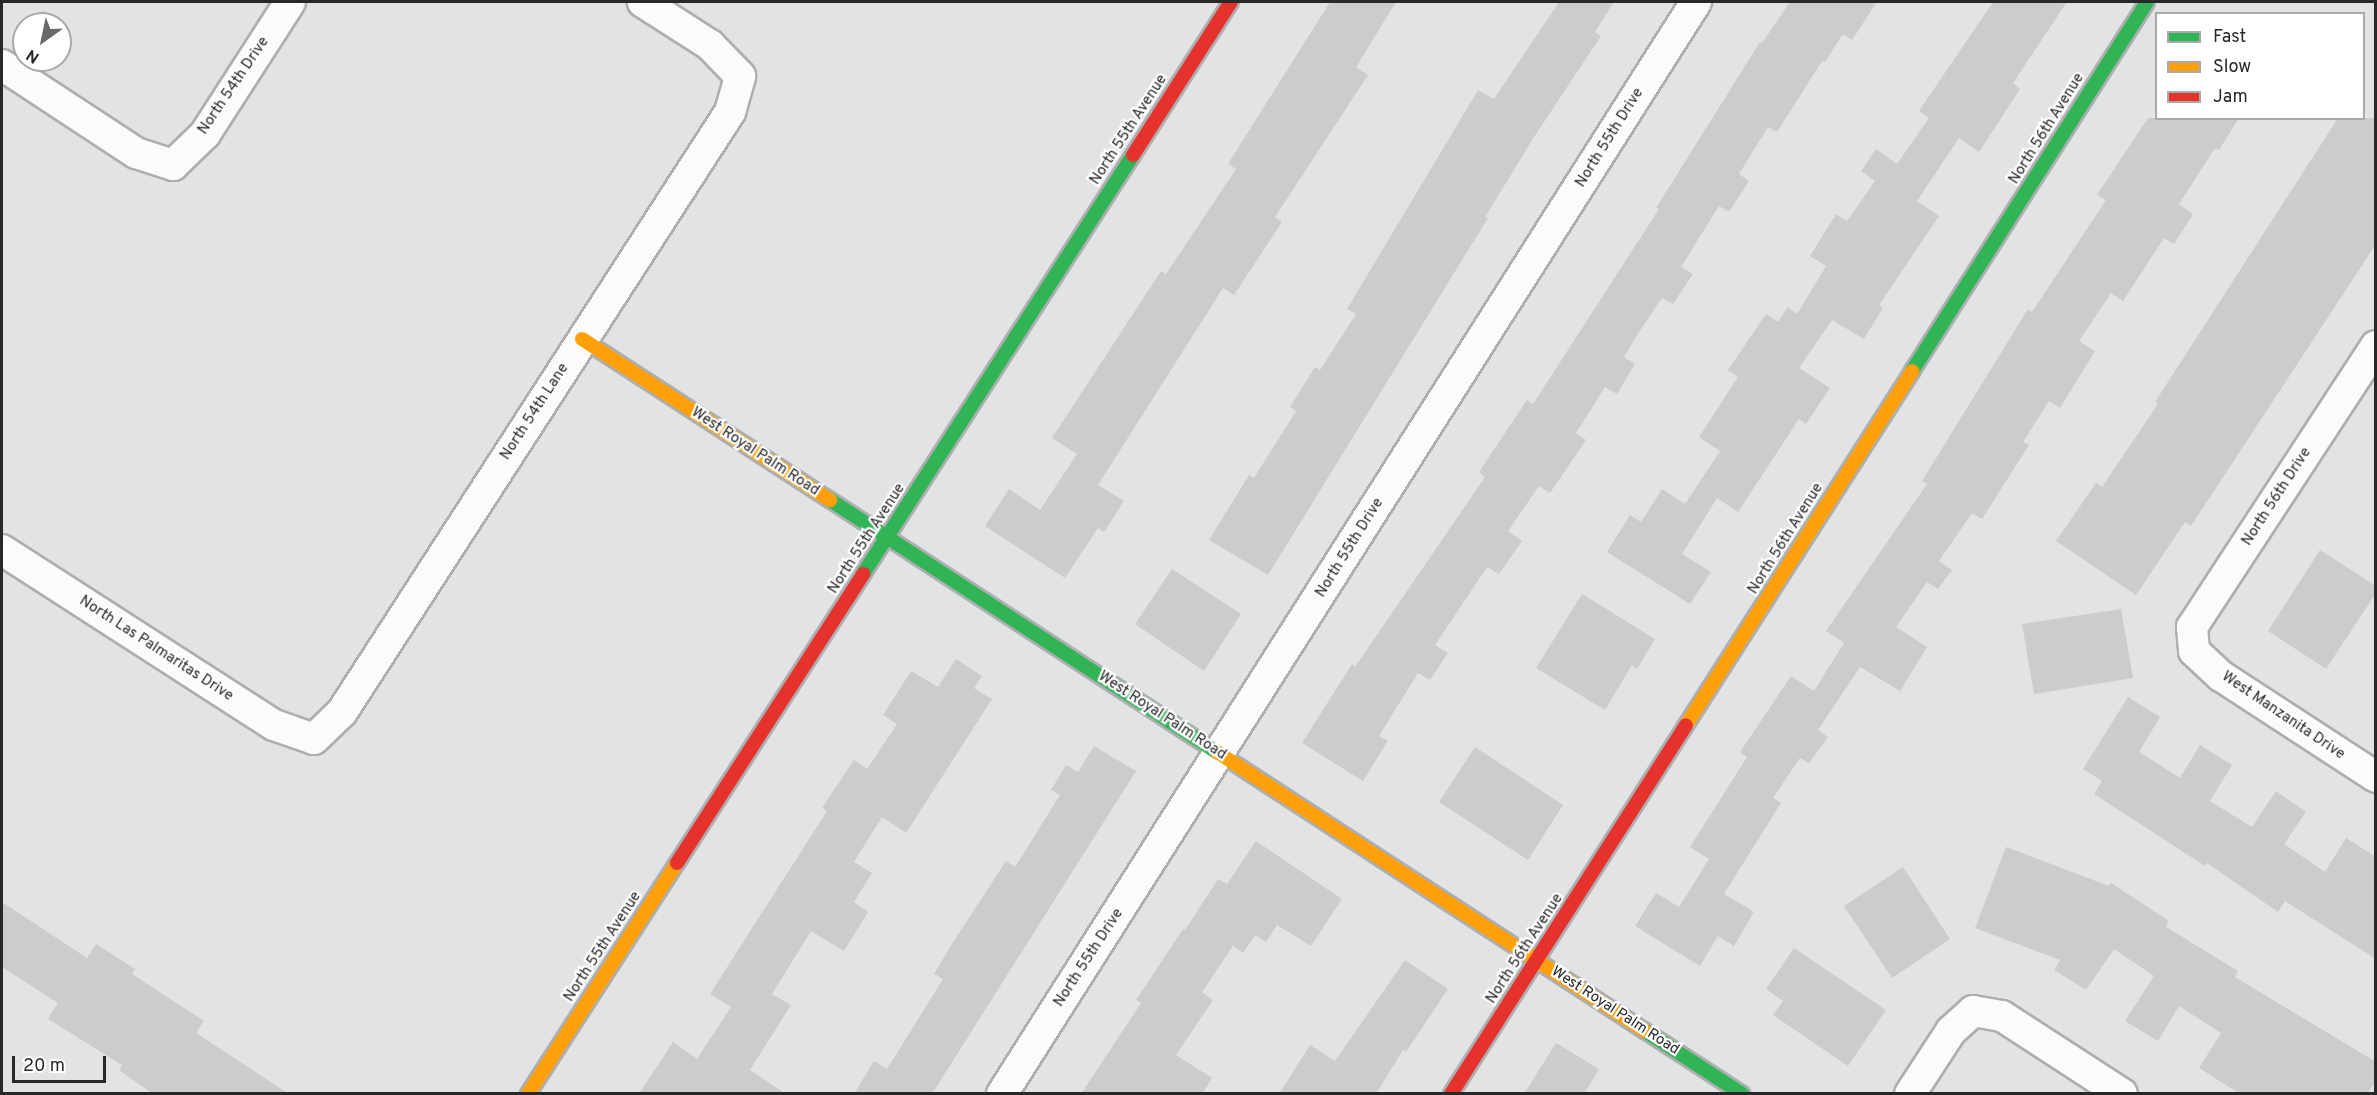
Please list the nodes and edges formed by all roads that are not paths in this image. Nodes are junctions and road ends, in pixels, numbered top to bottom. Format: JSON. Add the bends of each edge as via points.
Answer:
{"nodes":[{"id":1,"x":290,"y":2,"type":"edge"},
{"id":2,"x":643,"y":2,"type":"edge"},
{"id":3,"x":1231,"y":2,"type":"edge"},
{"id":4,"x":1696,"y":2,"type":"edge"},
{"id":5,"x":2147,"y":2,"type":"edge"},
{"id":6,"x":2,"y":64,"type":"edge"},
{"id":7,"x":582,"y":339,"type":"junction"},
{"id":8,"x":2376,"y":346,"type":"edge"},
{"id":9,"x":887,"y":538,"type":"junction"},
{"id":10,"x":2,"y":550,"type":"edge"},
{"id":11,"x":2194,"y":651,"type":"joint"},
{"id":12,"x":314,"y":739,"type":"joint"},
{"id":13,"x":1220,"y":754,"type":"junction"},
{"id":14,"x":2376,"y":777,"type":"edge"},
{"id":15,"x":1538,"y":960,"type":"junction"},
{"id":16,"x":528,"y":1094,"type":"edge"},
{"id":17,"x":1002,"y":1094,"type":"edge"},
{"id":18,"x":1451,"y":1094,"type":"edge"},
{"id":19,"x":1742,"y":1094,"type":"edge"},
{"id":20,"x":1910,"y":1094,"type":"edge"},
{"id":21,"x":2122,"y":1094,"type":"edge"}],
"edges":[{"from":1,"to":6,"type":"street","name":"North 54th Drive","via":[[204,134],[173,165],[136,153]]},
{"from":2,"to":7,"type":"street","name":"North 54th Lane","via":[[710,45],[741,76],[729,112]]},
{"from":3,"to":9,"type":"street","name":"North 55th Avenue"},
{"from":4,"to":13,"type":"street","name":"North 55th Drive"},
{"from":5,"to":15,"type":"street","name":"North 56th Avenue"},
{"from":7,"to":9,"type":"street","name":"West Royal Palm Road"},
{"from":7,"to":12,"type":"street","name":"North 54th Lane","via":[[342,712]]},
{"from":8,"to":11,"type":"street","name":"North 56th Drive","via":[[2192,627]]},
{"from":9,"to":13,"type":"street","name":"West Royal Palm Road"},
{"from":9,"to":16,"type":"street","name":"North 55th Avenue"},
{"from":10,"to":12,"type":"street","name":"North Las Palmaritas Drive","via":[[274,725]]},
{"from":11,"to":14,"type":"street","name":"West Manzanita Drive","via":[[2221,676]]},
{"from":13,"to":15,"type":"street","name":"West Royal Palm Road"},
{"from":13,"to":17,"type":"street","name":"North 55th Drive"},
{"from":15,"to":18,"type":"street","name":"North 56th Avenue"},
{"from":15,"to":19,"type":"street","name":"West Royal Palm Road"},
{"from":20,"to":21,"type":"street","via":[[1951,1031],[1973,1011],[2002,1016]]}]}
